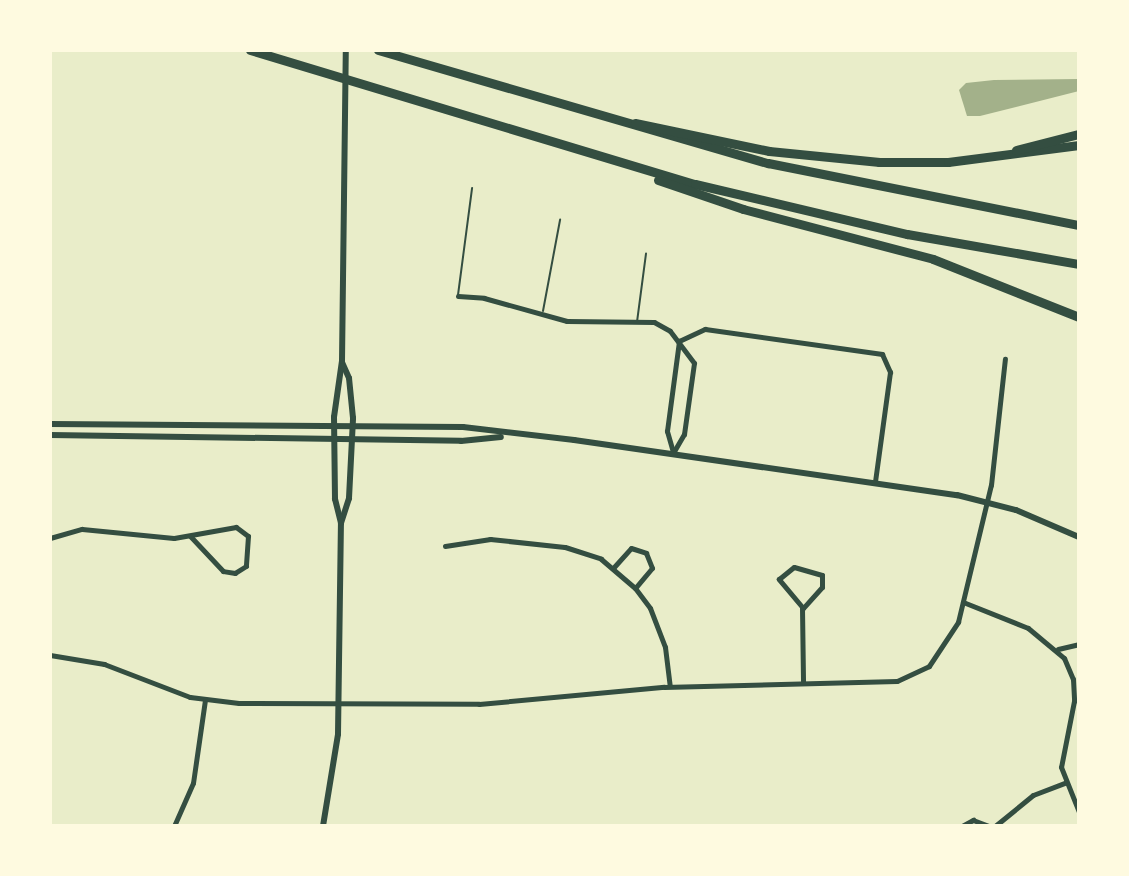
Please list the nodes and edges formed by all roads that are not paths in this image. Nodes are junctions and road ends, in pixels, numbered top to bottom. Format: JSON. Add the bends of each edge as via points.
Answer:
{"nodes":[{"id":1,"x":250,"y":50,"type":"edge"},
{"id":2,"x":346,"y":50,"type":"edge"},
{"id":3,"x":378,"y":50,"type":"edge"},
{"id":4,"x":542,"y":102,"type":"junction"},
{"id":5,"x":1079,"y":134,"type":"edge"},
{"id":6,"x":1079,"y":145,"type":"edge"},
{"id":7,"x":994,"y":157,"type":"junction"},
{"id":8,"x":618,"y":164,"type":"junction"},
{"id":9,"x":472,"y":188,"type":"dead end"},
{"id":10,"x":560,"y":220,"type":"dead end"},
{"id":11,"x":1079,"y":225,"type":"edge"},
{"id":12,"x":646,"y":254,"type":"dead end"},
{"id":13,"x":1079,"y":264,"type":"edge"},
{"id":14,"x":458,"y":296,"type":"joint"},
{"id":15,"x":542,"y":316,"type":"junction"},
{"id":16,"x":1079,"y":317,"type":"edge"},
{"id":17,"x":637,"y":323,"type":"junction"},
{"id":18,"x":679,"y":341,"type":"junction"},
{"id":19,"x":1005,"y":359,"type":"dead end"},
{"id":20,"x":342,"y":361,"type":"junction"},
{"id":21,"x":50,"y":424,"type":"edge"},
{"id":22,"x":334,"y":426,"type":"junction"},
{"id":23,"x":353,"y":427,"type":"junction"},
{"id":24,"x":50,"y":435,"type":"edge"},
{"id":25,"x":509,"y":436,"type":"junction"},
{"id":26,"x":334,"y":439,"type":"junction"},
{"id":27,"x":353,"y":439,"type":"junction"},
{"id":28,"x":673,"y":453,"type":"junction"},
{"id":29,"x":875,"y":482,"type":"junction"},
{"id":30,"x":987,"y":502,"type":"junction"},
{"id":31,"x":341,"y":523,"type":"junction"},
{"id":32,"x":190,"y":536,"type":"junction"},
{"id":33,"x":1079,"y":537,"type":"edge"},
{"id":34,"x":50,"y":538,"type":"edge"},
{"id":35,"x":445,"y":546,"type":"dead end"},
{"id":36,"x":614,"y":567,"type":"junction"},
{"id":37,"x":635,"y":588,"type":"junction"},
{"id":38,"x":963,"y":602,"type":"junction"},
{"id":39,"x":803,"y":608,"type":"junction"},
{"id":40,"x":1079,"y":644,"type":"edge"},
{"id":41,"x":1058,"y":649,"type":"junction"},
{"id":42,"x":50,"y":655,"type":"edge"},
{"id":43,"x":803,"y":683,"type":"junction"},
{"id":44,"x":670,"y":686,"type":"junction"},
{"id":45,"x":1076,"y":688,"type":"edge"},
{"id":46,"x":205,"y":700,"type":"junction"},
{"id":47,"x":338,"y":703,"type":"junction"},
{"id":48,"x":1065,"y":783,"type":"junction"},
{"id":49,"x":1079,"y":812,"type":"edge"},
{"id":50,"x":174,"y":826,"type":"edge"},
{"id":51,"x":323,"y":826,"type":"edge"},
{"id":52,"x":962,"y":826,"type":"edge"},
{"id":53,"x":992,"y":826,"type":"edge"}],
"edges":[{"from":1,"to":8,"type":"highway"},
{"from":2,"to":20,"type":"street"},
{"from":3,"to":4,"type":"highway"},
{"from":4,"to":7,"type":"highway","via":[[803,156],[916,163]]},
{"from":4,"to":11,"type":"highway","via":[[793,169]]},
{"from":5,"to":7,"type":"highway"},
{"from":6,"to":7,"type":"highway"},
{"from":8,"to":13,"type":"highway","via":[[856,223]]},
{"from":8,"to":16,"type":"highway","via":[[743,209],[945,263]]},
{"from":9,"to":14,"type":"lane"},
{"from":10,"to":15,"type":"lane"},
{"from":12,"to":17,"type":"lane"},
{"from":14,"to":15,"type":"street","via":[[484,298]]},
{"from":15,"to":17,"type":"street","via":[[593,325]]},
{"from":17,"to":18,"type":"street","via":[[654,322]]},
{"from":18,"to":28,"type":"street","via":[[667,431]]},
{"from":18,"to":28,"type":"street","via":[[694,363],[684,434]]},
{"from":18,"to":29,"type":"street","via":[[705,329],[882,354],[890,372]]},
{"from":19,"to":30,"type":"street"},
{"from":20,"to":22,"type":"street"},
{"from":20,"to":23,"type":"street","via":[[349,378]]},
{"from":21,"to":22,"type":"street"},
{"from":22,"to":23,"type":"street"},
{"from":22,"to":26,"type":"street"},
{"from":23,"to":25,"type":"street","via":[[463,427]]},
{"from":23,"to":27,"type":"street"},
{"from":24,"to":26,"type":"street"},
{"from":25,"to":27,"type":"street","via":[[461,441]]},
{"from":25,"to":28,"type":"street"},
{"from":26,"to":27,"type":"street"},
{"from":26,"to":31,"type":"street"},
{"from":27,"to":31,"type":"street","via":[[349,498]]},
{"from":28,"to":29,"type":"street"},
{"from":29,"to":30,"type":"street"},
{"from":30,"to":33,"type":"street"},
{"from":30,"to":38,"type":"street"},
{"from":31,"to":47,"type":"street"},
{"from":32,"to":32,"type":"street","via":[[223,571],[235,573],[246,566],[249,543],[243,529]]},
{"from":32,"to":34,"type":"street","via":[[82,529]]},
{"from":35,"to":36,"type":"street","via":[[490,539],[544,543],[586,553]]},
{"from":36,"to":37,"type":"street"},
{"from":36,"to":37,"type":"street","via":[[631,548],[646,553],[652,568]]},
{"from":37,"to":44,"type":"street","via":[[659,627]]},
{"from":38,"to":41,"type":"street","via":[[1004,616]]},
{"from":38,"to":43,"type":"street","via":[[942,653],[929,666],[897,681]]},
{"from":39,"to":39,"type":"street","via":[[822,587],[822,575],[787,568],[781,586]]},
{"from":39,"to":43,"type":"street"},
{"from":40,"to":41,"type":"street"},
{"from":41,"to":45,"type":"street"},
{"from":42,"to":46,"type":"street","via":[[104,664]]},
{"from":43,"to":44,"type":"street"},
{"from":44,"to":47,"type":"street","via":[[491,704]]},
{"from":45,"to":48,"type":"street","via":[[1061,752]]},
{"from":46,"to":47,"type":"street"},
{"from":46,"to":50,"type":"street","via":[[193,783]]},
{"from":47,"to":51,"type":"street","via":[[335,770]]},
{"from":48,"to":49,"type":"street"},
{"from":48,"to":53,"type":"street","via":[[1033,795]]},
{"from":52,"to":53,"type":"street","via":[[979,820]]}]}
